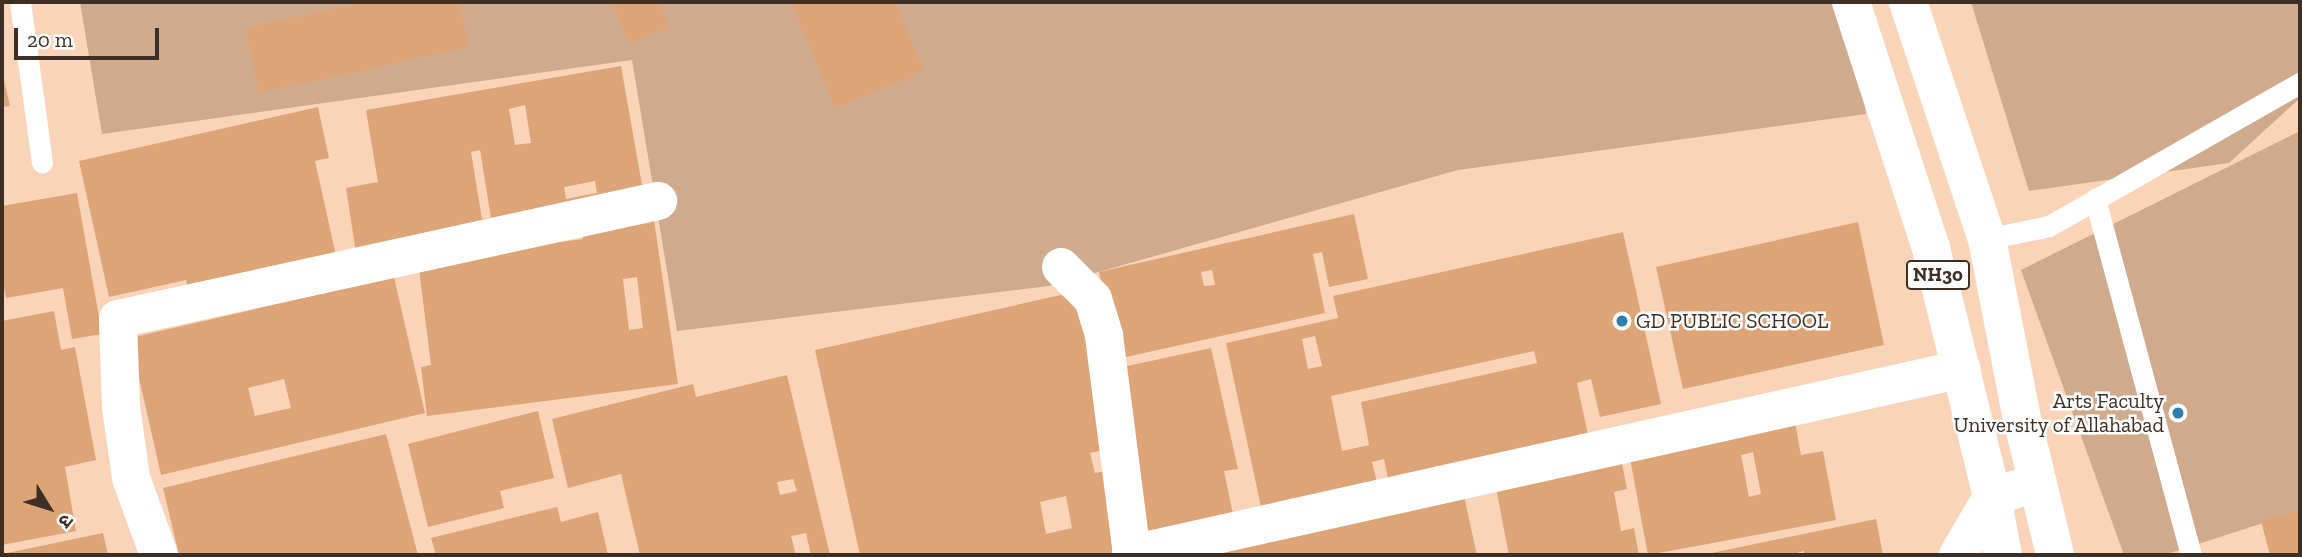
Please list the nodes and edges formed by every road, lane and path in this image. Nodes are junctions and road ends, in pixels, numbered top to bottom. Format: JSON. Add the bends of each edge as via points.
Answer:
{"nodes":[{"id":1,"x":20,"y":2,"type":"edge"},
{"id":2,"x":1851,"y":2,"type":"edge"},
{"id":3,"x":1908,"y":2,"type":"edge"},
{"id":4,"x":2300,"y":83,"type":"edge"},
{"id":5,"x":42,"y":162,"type":"dead end"},
{"id":6,"x":2095,"y":199,"type":"junction"},
{"id":7,"x":658,"y":201,"type":"dead end"},
{"id":8,"x":1987,"y":239,"type":"junction"},
{"id":9,"x":1060,"y":267,"type":"dead end"},
{"id":10,"x":1962,"y":369,"type":"junction"},
{"id":11,"x":2038,"y":482,"type":"junction"},
{"id":12,"x":1992,"y":497,"type":"junction"},
{"id":13,"x":159,"y":555,"type":"edge"},
{"id":14,"x":1131,"y":555,"type":"edge"},
{"id":15,"x":1958,"y":555,"type":"edge"},
{"id":16,"x":2003,"y":555,"type":"edge"},
{"id":17,"x":2055,"y":555,"type":"edge"},
{"id":18,"x":2192,"y":555,"type":"edge"}],
"edges":[{"from":1,"to":5,"type":"lane"},
{"from":2,"to":10,"type":"main road","number":"NH30","via":[[1931,248]]},
{"from":3,"to":8,"type":"main road"},
{"from":4,"to":6,"type":"lane"},
{"from":6,"to":8,"type":"lane","via":[[2049,226]]},
{"from":6,"to":18,"type":"lane"},
{"from":7,"to":13,"type":"main road","via":[[118,319],[121,407],[131,478]]},
{"from":8,"to":11,"type":"main road"},
{"from":9,"to":14,"type":"main road","via":[[1093,299],[1104,336]]},
{"from":10,"to":12,"type":"main road","number":"NH30"},
{"from":10,"to":14,"type":"main road"},
{"from":11,"to":12,"type":"main road"},
{"from":11,"to":17,"type":"main road"},
{"from":12,"to":15,"type":"main road"},
{"from":12,"to":16,"type":"main road","number":"NH30"}]}
